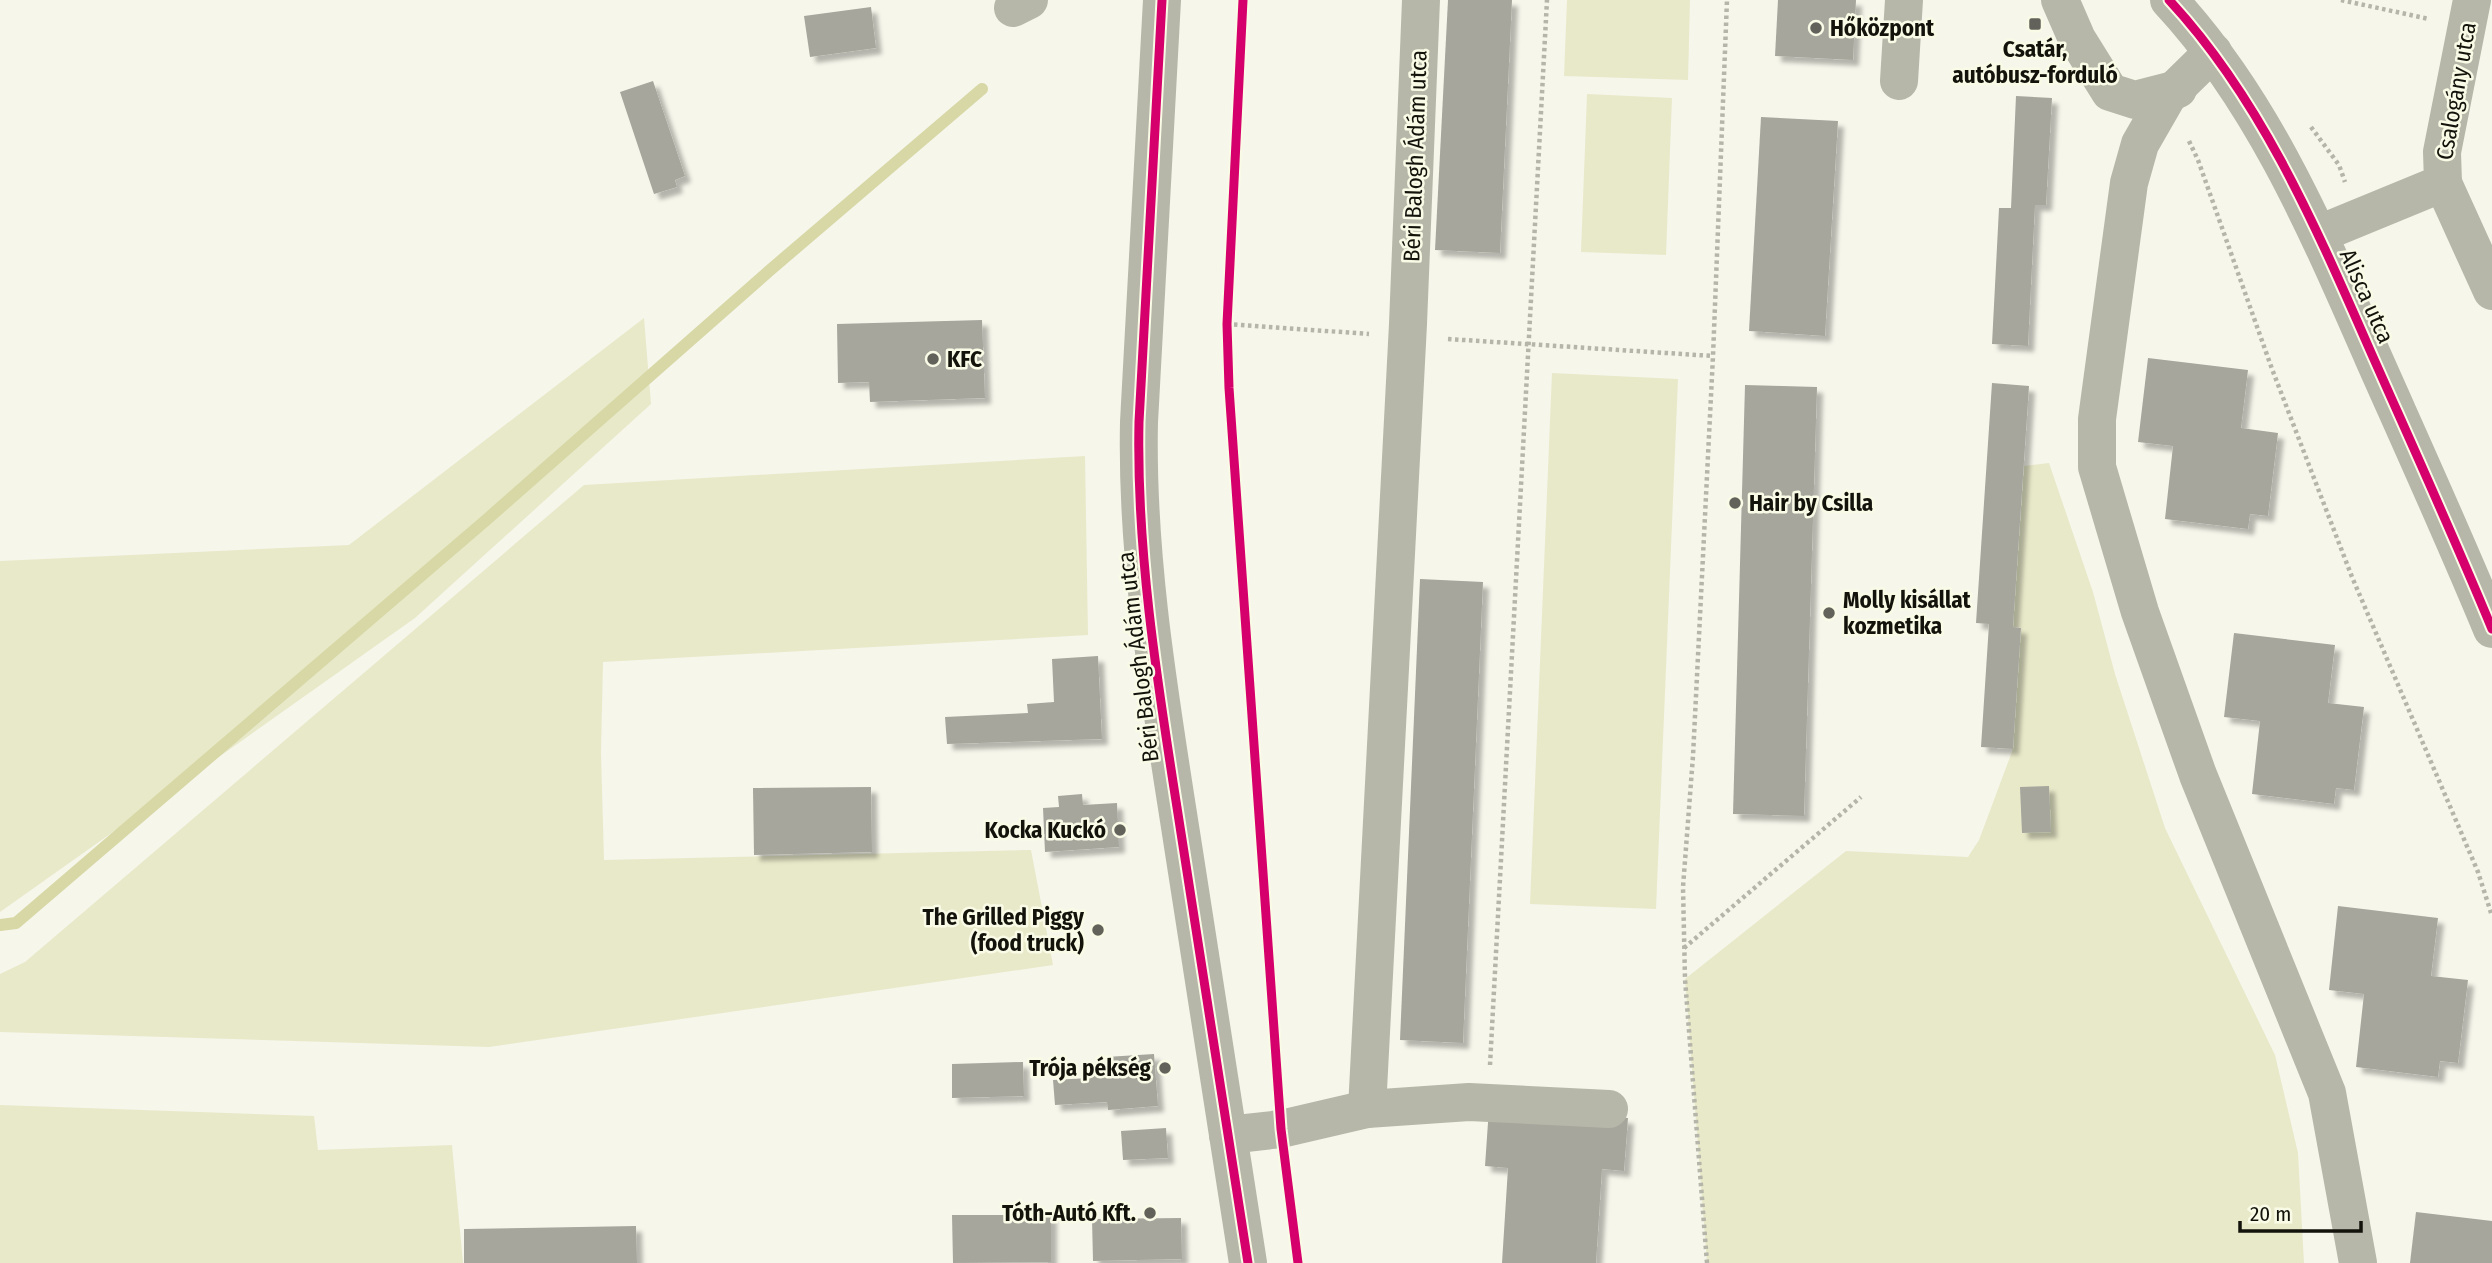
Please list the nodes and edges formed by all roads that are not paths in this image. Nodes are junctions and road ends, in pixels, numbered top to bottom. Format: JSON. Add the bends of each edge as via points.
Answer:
{"nodes":[{"id":1,"x":1162,"y":0,"type":"edge"},
{"id":2,"x":1421,"y":0,"type":"edge"},
{"id":3,"x":1904,"y":0,"type":"edge"},
{"id":4,"x":2060,"y":0,"type":"edge"},
{"id":5,"x":2472,"y":0,"type":"edge"},
{"id":6,"x":2183,"y":7,"type":"edge"},
{"id":7,"x":2213,"y":52,"type":"junction"},
{"id":8,"x":1899,"y":80,"type":"dead end"},
{"id":9,"x":2172,"y":93,"type":"junction"},
{"id":10,"x":2443,"y":183,"type":"junction"},
{"id":11,"x":2319,"y":234,"type":"junction"},
{"id":12,"x":2492,"y":291,"type":"edge"},
{"id":13,"x":2492,"y":629,"type":"edge"},
{"id":14,"x":1367,"y":1109,"type":"junction"},
{"id":15,"x":1609,"y":1109,"type":"dead end"},
{"id":16,"x":1228,"y":1135,"type":"junction"},
{"id":17,"x":1248,"y":1263,"type":"edge"},
{"id":18,"x":2358,"y":1263,"type":"edge"}],
"edges":[{"from":1,"to":16,"type":"street","name":"Béri Balogh Ádám utca","via":[[1138,459],[1152,629]]},
{"from":2,"to":14,"type":"street","name":"Béri Balogh Ádám utca"},
{"from":3,"to":8,"type":"street"},
{"from":4,"to":9,"type":"street","via":[[2077,39],[2110,92],[2136,100]]},
{"from":5,"to":10,"type":"street","name":"Csalogány utca","via":[[2442,152]]},
{"from":6,"to":7,"type":"street","name":"Alisca utca"},
{"from":7,"to":9,"type":"street"},
{"from":7,"to":11,"type":"street","name":"Alisca utca","via":[[2264,131]]},
{"from":9,"to":18,"type":"street","via":[[2140,144],[2129,183],[2097,419],[2097,467],[2140,612],[2199,775],[2327,1093]]},
{"from":10,"to":11,"type":"street","name":"Csalogány utca"},
{"from":10,"to":12,"type":"street","name":"Csalogány utca"},
{"from":11,"to":13,"type":"street","name":"Alisca utca"},
{"from":14,"to":15,"type":"street","via":[[1488,1103]]},
{"from":14,"to":16,"type":"street","via":[[1281,1129]]},
{"from":16,"to":17,"type":"street","name":"Béri Balogh Ádám utca"}]}
